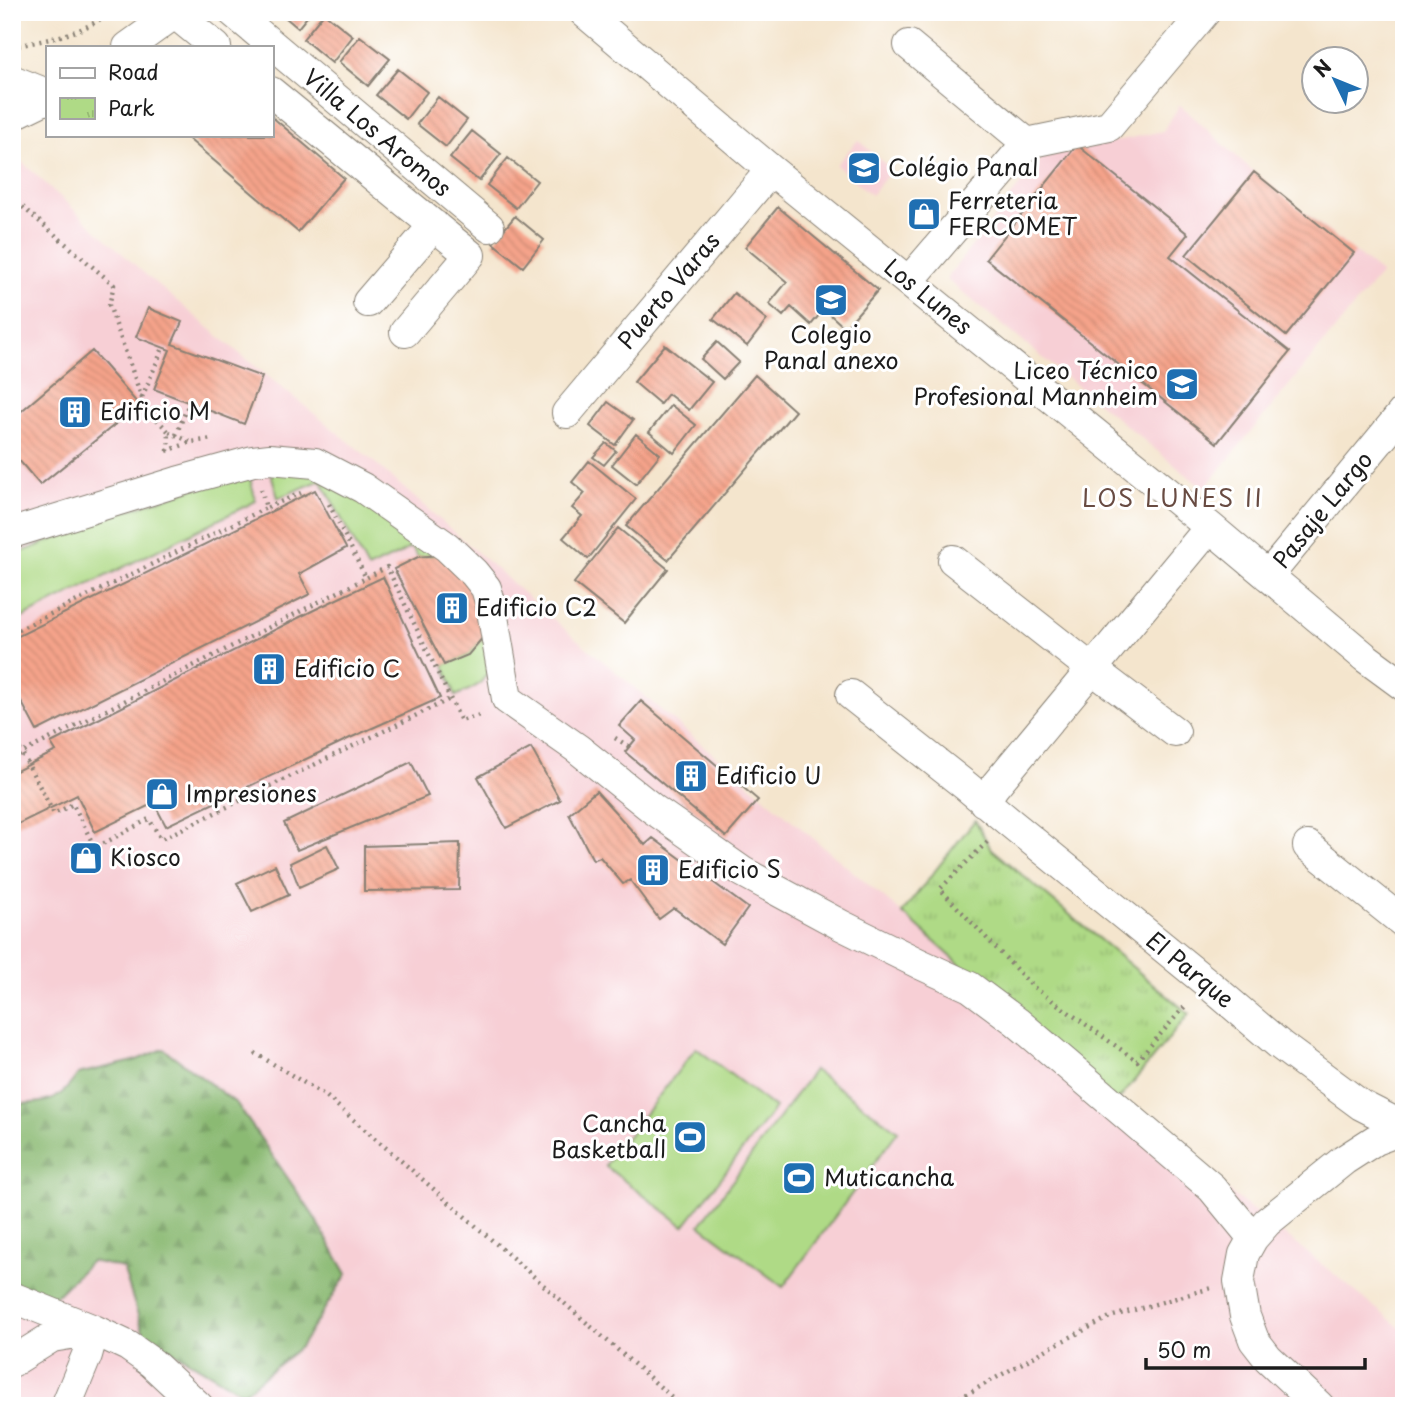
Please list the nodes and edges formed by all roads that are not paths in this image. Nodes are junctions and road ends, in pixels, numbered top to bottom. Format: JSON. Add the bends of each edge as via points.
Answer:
{"nodes":[{"id":1,"x":173,"y":12,"type":"edge"},
{"id":2,"x":233,"y":12,"type":"edge"},
{"id":3,"x":584,"y":12,"type":"edge"},
{"id":4,"x":1205,"y":12,"type":"edge"},
{"id":5,"x":909,"y":45,"type":"dead end"},
{"id":6,"x":129,"y":46,"type":"edge"},
{"id":7,"x":215,"y":46,"type":"edge"},
{"id":8,"x":12,"y":80,"type":"edge"},
{"id":9,"x":273,"y":94,"type":"edge"},
{"id":10,"x":46,"y":96,"type":"edge"},
{"id":11,"x":46,"y":97,"type":"edge"},
{"id":12,"x":12,"y":115,"type":"edge"},
{"id":13,"x":1027,"y":143,"type":"junction"},
{"id":14,"x":771,"y":170,"type":"junction"},
{"id":15,"x":433,"y":225,"type":"junction"},
{"id":16,"x":489,"y":227,"type":"dead end"},
{"id":17,"x":909,"y":281,"type":"junction"},
{"id":18,"x":368,"y":302,"type":"dead end"},
{"id":19,"x":405,"y":332,"type":"dead end"},
{"id":20,"x":1404,"y":411,"type":"edge"},
{"id":21,"x":567,"y":413,"type":"dead end"},
{"id":22,"x":1210,"y":527,"type":"junction"},
{"id":23,"x":12,"y":533,"type":"edge"},
{"id":24,"x":953,"y":560,"type":"dead end"},
{"id":25,"x":1268,"y":576,"type":"junction"},
{"id":26,"x":1092,"y":669,"type":"junction"},
{"id":27,"x":1404,"y":686,"type":"edge"},
{"id":28,"x":851,"y":695,"type":"dead end"},
{"id":29,"x":1175,"y":732,"type":"dead end"},
{"id":30,"x":984,"y":802,"type":"junction"},
{"id":31,"x":1308,"y":846,"type":"dead end"},
{"id":32,"x":1404,"y":923,"type":"edge"},
{"id":33,"x":1404,"y":1128,"type":"edge"},
{"id":34,"x":1260,"y":1230,"type":"junction"},
{"id":35,"x":12,"y":1297,"type":"edge"},
{"id":36,"x":94,"y":1329,"type":"junction"},
{"id":37,"x":12,"y":1362,"type":"edge"},
{"id":38,"x":66,"y":1406,"type":"edge"},
{"id":39,"x":198,"y":1406,"type":"edge"},
{"id":40,"x":1319,"y":1406,"type":"edge"}],
"edges":[{"from":1,"to":6,"type":"street"},
{"from":1,"to":7,"type":"street"},
{"from":2,"to":16,"type":"street","name":"Villa Los Aromos"},
{"from":3,"to":14,"type":"street","name":"Los Lunes"},
{"from":4,"to":13,"type":"street","via":[[1109,125]]},
{"from":5,"to":13,"type":"street"},
{"from":8,"to":10,"type":"street"},
{"from":9,"to":15,"type":"street"},
{"from":11,"to":12,"type":"street"},
{"from":13,"to":17,"type":"street"},
{"from":14,"to":17,"type":"street","name":"Los Lunes"},
{"from":14,"to":21,"type":"street","name":"Puerto Varas"},
{"from":15,"to":18,"type":"street"},
{"from":15,"to":19,"type":"street","via":[[470,255]]},
{"from":17,"to":22,"type":"street","name":"Los Lunes"},
{"from":20,"to":25,"type":"street","name":"Pasaje Largo"},
{"from":22,"to":25,"type":"street","name":"Los Lunes"},
{"from":22,"to":26,"type":"street"},
{"from":23,"to":34,"type":"street","via":[[253,461],[315,463],[363,488],[447,547],[486,588],[507,699],[743,872],[970,987]]},
{"from":24,"to":26,"type":"street"},
{"from":25,"to":27,"type":"street","name":"Los Lunes"},
{"from":26,"to":29,"type":"street"},
{"from":26,"to":30,"type":"street"},
{"from":28,"to":30,"type":"street","name":"El Parque"},
{"from":30,"to":33,"type":"street","name":"El Parque","via":[[1280,1045],[1362,1105]]},
{"from":31,"to":32,"type":"street"},
{"from":33,"to":34,"type":"street","via":[[1344,1160]]},
{"from":34,"to":40,"type":"street","via":[[1244,1254],[1239,1280],[1245,1316],[1254,1340],[1268,1358]]},
{"from":35,"to":36,"type":"street"},
{"from":36,"to":37,"type":"street","via":[[52,1338]]},
{"from":36,"to":38,"type":"street"},
{"from":36,"to":39,"type":"street","via":[[152,1363]]}]}
